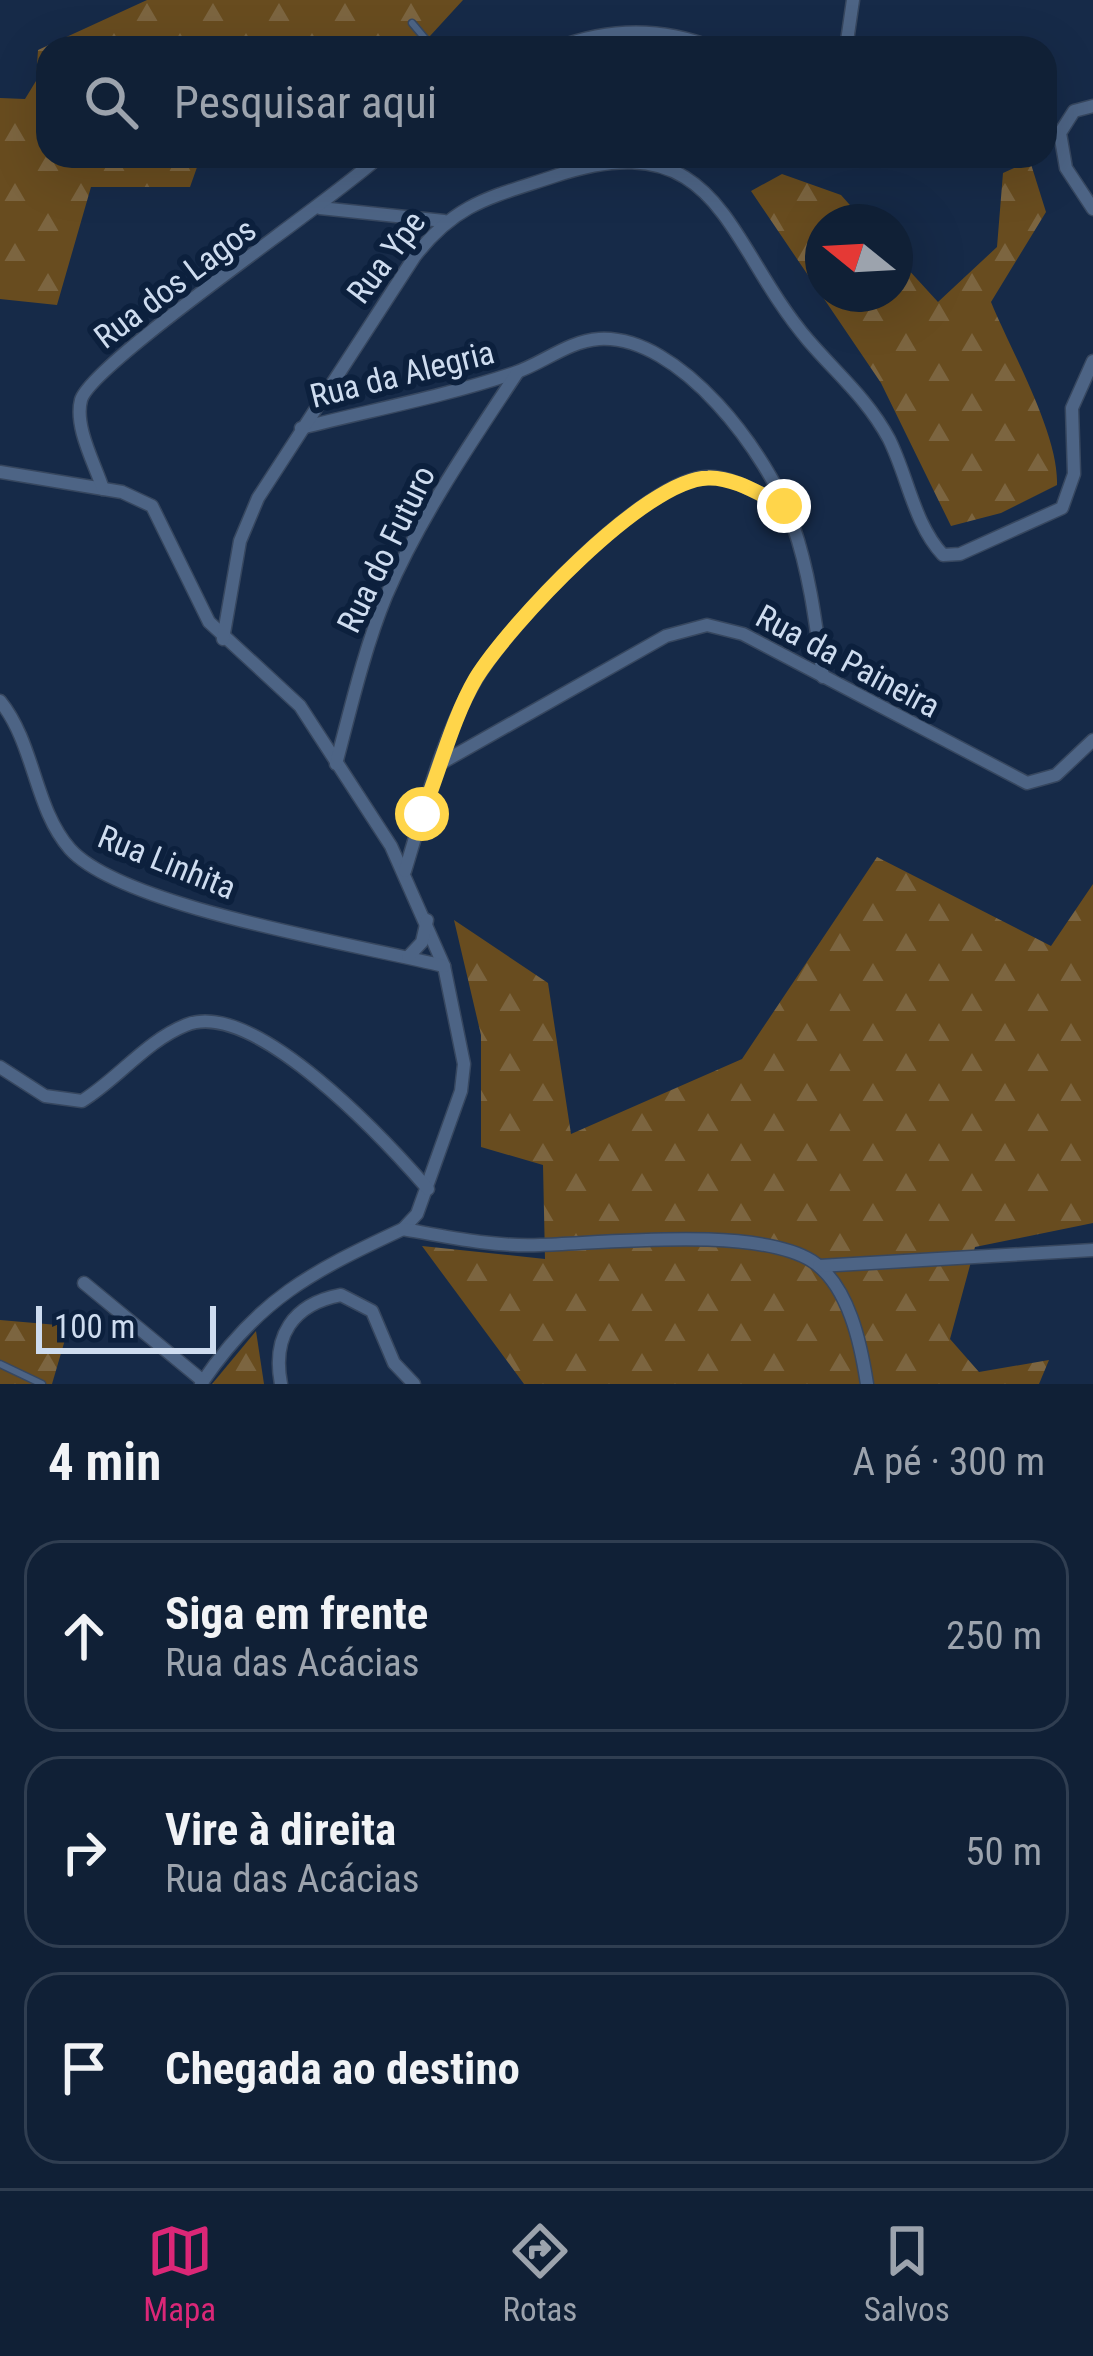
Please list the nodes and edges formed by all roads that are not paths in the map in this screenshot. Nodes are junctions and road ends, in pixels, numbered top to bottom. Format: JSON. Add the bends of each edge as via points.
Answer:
{"nodes":[{"id":1,"x":854,"y":0,"type":"edge"},
{"id":2,"x":412,"y":23,"type":"dead end"},
{"id":3,"x":423,"y":36,"type":"edge"},
{"id":4,"x":598,"y":36,"type":"edge"},
{"id":5,"x":665,"y":36,"type":"edge"},
{"id":6,"x":848,"y":36,"type":"edge"},
{"id":7,"x":1093,"y":106,"type":"edge"},
{"id":8,"x":366,"y":168,"type":"edge"},
{"id":9,"x":585,"y":168,"type":"edge"},
{"id":10,"x":661,"y":168,"type":"edge"},
{"id":11,"x":320,"y":208,"type":"junction"},
{"id":12,"x":1093,"y":209,"type":"edge"},
{"id":13,"x":444,"y":221,"type":"junction"},
{"id":14,"x":1093,"y":362,"type":"edge"},
{"id":15,"x":517,"y":373,"type":"junction"},
{"id":16,"x":300,"y":428,"type":"junction"},
{"id":17,"x":0,"y":472,"type":"edge"},
{"id":18,"x":103,"y":489,"type":"junction"},
{"id":19,"x":784,"y":506,"type":"junction"},
{"id":20,"x":223,"y":639,"type":"junction"},
{"id":21,"x":823,"y":677,"type":"junction"},
{"id":22,"x":0,"y":701,"type":"edge"},
{"id":23,"x":1093,"y":740,"type":"edge"},
{"id":24,"x":443,"y":763,"type":"junction"},
{"id":25,"x":336,"y":764,"type":"junction"},
{"id":26,"x":405,"y":871,"type":"junction"},
{"id":27,"x":427,"y":919,"type":"junction"},
{"id":28,"x":408,"y":957,"type":"junction"},
{"id":29,"x":444,"y":966,"type":"junction"},
{"id":30,"x":0,"y":1067,"type":"edge"},
{"id":31,"x":428,"y":1189,"type":"junction"},
{"id":32,"x":403,"y":1229,"type":"junction"},
{"id":33,"x":1093,"y":1250,"type":"edge"},
{"id":34,"x":819,"y":1266,"type":"junction"},
{"id":35,"x":84,"y":1282,"type":"dead end"},
{"id":36,"x":0,"y":1364,"type":"edge"},
{"id":37,"x":202,"y":1382,"type":"edge"},
{"id":38,"x":43,"y":1384,"type":"edge"},
{"id":39,"x":281,"y":1384,"type":"edge"},
{"id":40,"x":414,"y":1384,"type":"edge"},
{"id":41,"x":867,"y":1384,"type":"edge"}],
"edges":[{"from":1,"to":6,"type":"street"},
{"from":2,"to":3,"type":"lane"},
{"from":4,"to":5,"type":"street"},
{"from":7,"to":12,"type":"street","via":[[1074,111],[1060,133],[1066,168]]},
{"from":8,"to":11,"type":"street","name":"Rua dos Lagos"},
{"from":9,"to":13,"type":"street","name":"Rua Ype"},
{"from":10,"to":14,"type":"street","name":"Rua Ype","via":[[724,212],[808,341],[866,400],[943,555],[1062,508],[1074,474],[1072,408]]},
{"from":11,"to":13,"type":"street"},
{"from":11,"to":18,"type":"street","name":"Rua dos Lagos","via":[[87,387],[80,417]]},
{"from":13,"to":16,"type":"street","name":"Rua Ype"},
{"from":15,"to":16,"type":"street","name":"Rua da Alegria"},
{"from":15,"to":19,"type":"street","name":"Rua da Alegria","via":[[584,341],[664,353],[707,393]]},
{"from":15,"to":25,"type":"street","name":"Rua do Futuro","via":[[388,593]]},
{"from":16,"to":20,"type":"street","name":"Rua Ype","via":[[241,542]]},
{"from":17,"to":18,"type":"street"},
{"from":18,"to":20,"type":"street","via":[[156,511]]},
{"from":19,"to":21,"type":"street","via":[[811,586]]},
{"from":19,"to":24,"type":"street","via":[[704,477],[650,501],[577,564],[489,659]]},
{"from":20,"to":25,"type":"street","via":[[301,706]]},
{"from":21,"to":23,"type":"street","name":"Rua da Paineira","via":[[1027,783],[1056,775]]},
{"from":21,"to":24,"type":"street","name":"Rua da Paineira","via":[[743,634],[687,627]]},
{"from":22,"to":28,"type":"street","name":"Rua Linhita","via":[[57,832],[93,866],[237,920]]},
{"from":24,"to":26,"type":"street"},
{"from":25,"to":26,"type":"street"},
{"from":26,"to":27,"type":"street"},
{"from":27,"to":28,"type":"street"},
{"from":27,"to":29,"type":"street"},
{"from":28,"to":29,"type":"street","name":"Rua Linhita"},
{"from":29,"to":31,"type":"street","via":[[464,1064]]},
{"from":30,"to":31,"type":"street","via":[[45,1096],[82,1101],[162,1038],[187,1024],[218,1022],[319,1081]]},
{"from":31,"to":32,"type":"street"},
{"from":32,"to":34,"type":"street","via":[[504,1245],[719,1240],[796,1253]]},
{"from":32,"to":37,"type":"street","via":[[261,1308]]},
{"from":33,"to":34,"type":"street"},
{"from":34,"to":41,"type":"street","via":[[856,1327]]},
{"from":35,"to":37,"type":"street"},
{"from":36,"to":38,"type":"lane"},
{"from":39,"to":40,"type":"street","via":[[276,1349],[295,1316],[328,1298],[358,1300],[372,1311],[394,1364]]}]}
